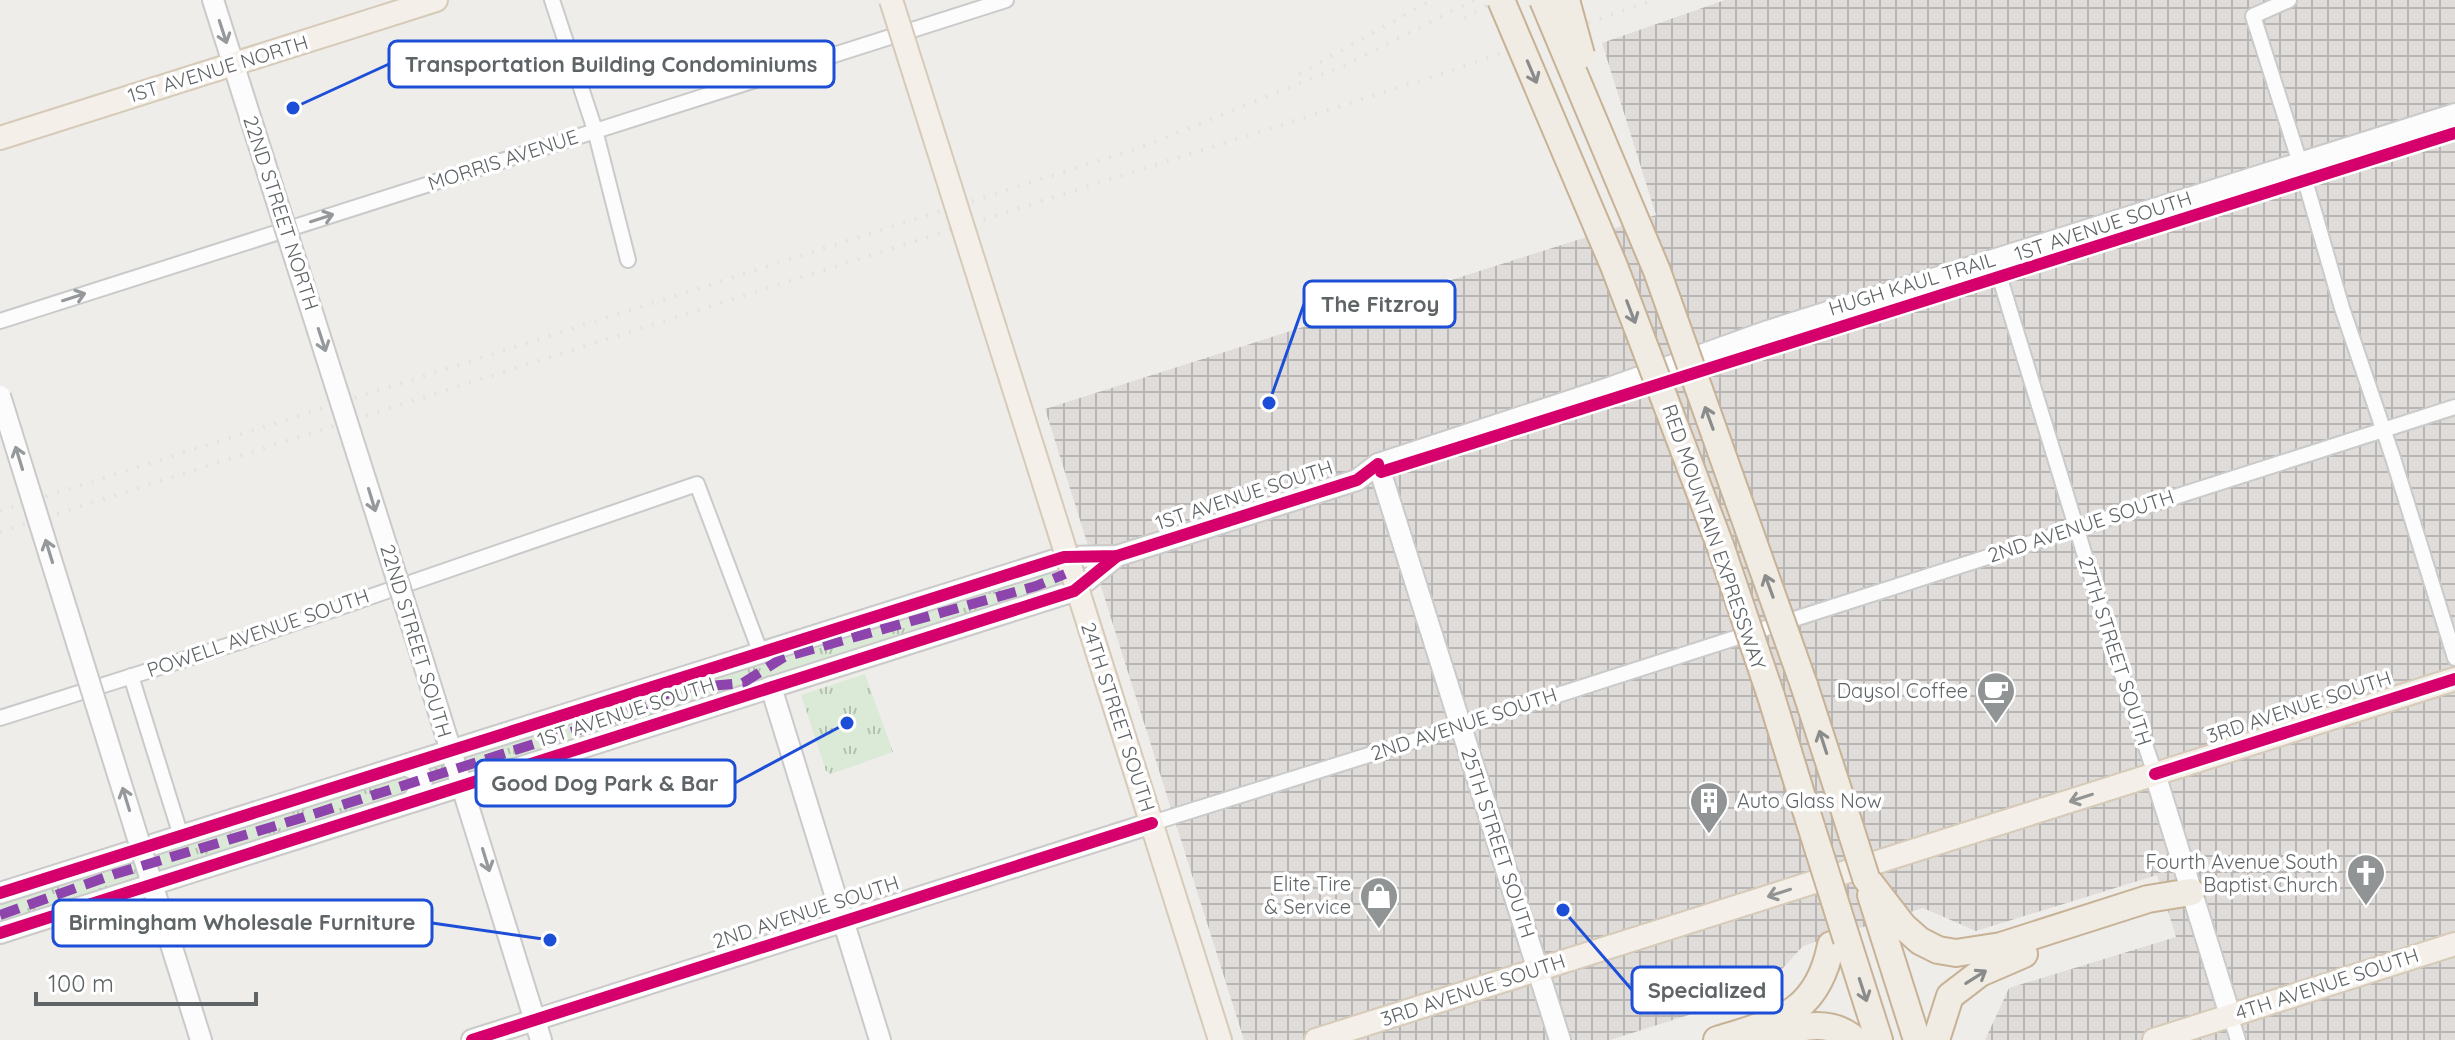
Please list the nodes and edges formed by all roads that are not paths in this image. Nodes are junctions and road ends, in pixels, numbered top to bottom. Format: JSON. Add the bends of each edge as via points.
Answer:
{"nodes":[{"id":1,"x":213,"y":0,"type":"edge"},
{"id":2,"x":436,"y":0,"type":"edge"},
{"id":3,"x":552,"y":0,"type":"edge"},
{"id":4,"x":891,"y":0,"type":"edge"},
{"id":5,"x":1006,"y":0,"type":"edge"},
{"id":6,"x":1501,"y":0,"type":"edge"},
{"id":7,"x":1543,"y":0,"type":"edge"},
{"id":8,"x":1566,"y":0,"type":"edge"},
{"id":9,"x":2289,"y":0,"type":"edge"},
{"id":10,"x":234,"y":64,"type":"junction"},
{"id":11,"x":2455,"y":114,"type":"edge"},
{"id":12,"x":595,"y":130,"type":"junction"},
{"id":13,"x":0,"y":138,"type":"edge"},
{"id":14,"x":1609,"y":159,"type":"junction"},
{"id":15,"x":2300,"y":163,"type":"junction"},
{"id":16,"x":628,"y":260,"type":"dead end"},
{"id":17,"x":1995,"y":262,"type":"junction"},
{"id":18,"x":0,"y":321,"type":"edge"},
{"id":19,"x":0,"y":396,"type":"edge"},
{"id":20,"x":2455,"y":407,"type":"edge"},
{"id":21,"x":349,"y":425,"type":"joint"},
{"id":22,"x":2382,"y":430,"type":"junction"},
{"id":23,"x":1378,"y":464,"type":"junction"},
{"id":24,"x":2077,"y":529,"type":"junction"},
{"id":25,"x":1117,"y":556,"type":"junction"},
{"id":26,"x":760,"y":651,"type":"junction"},
{"id":27,"x":2455,"y":658,"type":"edge"},
{"id":28,"x":131,"y":676,"type":"junction"},
{"id":29,"x":2455,"y":679,"type":"edge"},
{"id":30,"x":771,"y":687,"type":"junction"},
{"id":31,"x":0,"y":718,"type":"edge"},
{"id":32,"x":1461,"y":726,"type":"junction"},
{"id":33,"x":451,"y":751,"type":"junction"},
{"id":34,"x":406,"y":765,"type":"junction"},
{"id":35,"x":2155,"y":774,"type":"junction"},
{"id":36,"x":462,"y":785,"type":"junction"},
{"id":37,"x":413,"y":801,"type":"junction"},
{"id":38,"x":1152,"y":823,"type":"junction"},
{"id":39,"x":181,"y":836,"type":"junction"},
{"id":40,"x":151,"y":879,"type":"junction"},
{"id":41,"x":2191,"y":892,"type":"junction"},
{"id":42,"x":0,"y":893,"type":"edge"},
{"id":43,"x":843,"y":921,"type":"junction"},
{"id":44,"x":1893,"y":927,"type":"junction"},
{"id":45,"x":0,"y":933,"type":"edge"},
{"id":46,"x":1839,"y":943,"type":"junction"},
{"id":47,"x":2455,"y":944,"type":"edge"},
{"id":48,"x":1538,"y":969,"type":"junction"},
{"id":49,"x":2230,"y":1015,"type":"junction"},
{"id":50,"x":535,"y":1020,"type":"junction"},
{"id":51,"x":201,"y":1040,"type":"edge"},
{"id":52,"x":472,"y":1040,"type":"edge"},
{"id":53,"x":541,"y":1040,"type":"edge"},
{"id":54,"x":880,"y":1040,"type":"edge"},
{"id":55,"x":1220,"y":1040,"type":"edge"},
{"id":56,"x":1316,"y":1040,"type":"edge"},
{"id":57,"x":1560,"y":1040,"type":"edge"},
{"id":58,"x":1717,"y":1040,"type":"edge"},
{"id":59,"x":1759,"y":1040,"type":"edge"},
{"id":60,"x":1855,"y":1040,"type":"edge"},
{"id":61,"x":1879,"y":1040,"type":"edge"},
{"id":62,"x":1929,"y":1040,"type":"edge"},
{"id":63,"x":2154,"y":1040,"type":"edge"},
{"id":64,"x":2238,"y":1040,"type":"edge"}],
"edges":[{"from":1,"to":10,"type":"street","name":"22ND STREET NORTH","one_way":true},
{"from":2,"to":10,"type":"main road","name":"1ST AVENUE NORTH"},
{"from":3,"to":12,"type":"street"},
{"from":4,"to":38,"type":"main road","name":"24TH STREET SOUTH","bridge":true},
{"from":5,"to":12,"type":"street","name":"MORRIS AVENUE"},
{"from":6,"to":46,"type":"highway","name":"RED MOUNTAIN EXPRESSWAY","one_way":true,"bridge":true,"via":[[1625,295],[1720,545],[1774,707],[1774,742],[1801,812]]},
{"from":7,"to":14,"type":"highway","name":"RED MOUNTAIN EXPRESSWAY","bridge":true},
{"from":8,"to":14,"type":"highway","bridge":true},
{"from":9,"to":15,"type":"street","via":[[2253,16]]},
{"from":10,"to":13,"type":"main road","name":"1ST AVENUE NORTH"},
{"from":10,"to":21,"type":"street","name":"22ND STREET NORTH","one_way":true,"bridge":true},
{"from":11,"to":15,"type":"street","name":"1ST AVENUE SOUTH"},
{"from":12,"to":16,"type":"street"},
{"from":18,"to":12,"type":"street","name":"MORRIS AVENUE","one_way":true},
{"from":44,"to":14,"type":"highway","name":"RED MOUNTAIN EXPRESSWAY","one_way":true,"bridge":true,"via":[[1866,878],[1804,685],[1657,271]]},
{"from":15,"to":17,"type":"street","name":"1ST AVENUE SOUTH"},
{"from":15,"to":22,"type":"street"},
{"from":17,"to":23,"type":"street","name":"1ST AVENUE SOUTH","via":[[1768,331]]},
{"from":17,"to":24,"type":"street","name":"27TH STREET SOUTH"},
{"from":40,"to":19,"type":"street","one_way":true,"bridge":true},
{"from":20,"to":22,"type":"street","name":"2ND AVENUE SOUTH"},
{"from":21,"to":33,"type":"street","name":"22ND STREET SOUTH","one_way":true,"bridge":true},
{"from":22,"to":24,"type":"street","name":"2ND AVENUE SOUTH"},
{"from":22,"to":27,"type":"street"},
{"from":23,"to":25,"type":"street","name":"1ST AVENUE SOUTH","via":[[1357,480]]},
{"from":23,"to":32,"type":"street","name":"25TH STREET SOUTH"},
{"from":24,"to":32,"type":"street","name":"2ND AVENUE SOUTH"},
{"from":24,"to":35,"type":"street","name":"27TH STREET SOUTH"},
{"from":25,"to":26,"type":"street","name":"1ST AVENUE SOUTH","via":[[1064,557]]},
{"from":25,"to":30,"type":"street","name":"1ST AVENUE SOUTH","via":[[1074,591]]},
{"from":26,"to":28,"type":"street","name":"POWELL AVENUE SOUTH","via":[[697,484]]},
{"from":26,"to":33,"type":"street","name":"1ST AVENUE SOUTH"},
{"from":28,"to":31,"type":"street","name":"POWELL AVENUE SOUTH"},
{"from":28,"to":39,"type":"street"},
{"from":29,"to":35,"type":"main road","name":"3RD AVENUE SOUTH"},
{"from":30,"to":36,"type":"street","name":"1ST AVENUE SOUTH"},
{"from":30,"to":43,"type":"street"},
{"from":32,"to":38,"type":"street","name":"2ND AVENUE SOUTH"},
{"from":32,"to":48,"type":"street","name":"25TH STREET SOUTH"},
{"from":33,"to":34,"type":"street","name":"1ST AVENUE SOUTH"},
{"from":33,"to":36,"type":"street","name":"22ND STREET SOUTH"},
{"from":34,"to":37,"type":"street","via":[[422,777]]},
{"from":34,"to":39,"type":"street","name":"1ST AVENUE SOUTH"},
{"from":35,"to":41,"type":"street","name":"27TH STREET SOUTH"},
{"from":35,"to":48,"type":"main road","name":"3RD AVENUE SOUTH","one_way":true},
{"from":36,"to":37,"type":"street","name":"1ST AVENUE SOUTH"},
{"from":36,"to":50,"type":"street","name":"22ND STREET SOUTH","one_way":true},
{"from":37,"to":40,"type":"street","name":"1ST AVENUE SOUTH"},
{"from":38,"to":43,"type":"street","name":"2ND AVENUE SOUTH"},
{"from":38,"to":55,"type":"main road","name":"24TH STREET SOUTH"},
{"from":39,"to":42,"type":"street","name":"1ST AVENUE SOUTH"},
{"from":40,"to":45,"type":"street","name":"1ST AVENUE SOUTH"},
{"from":40,"to":51,"type":"street"},
{"from":41,"to":44,"type":"highway","via":[[2148,899],[1980,951],[1938,950]]},
{"from":41,"to":49,"type":"street","name":"27TH STREET SOUTH"},
{"from":62,"to":41,"type":"highway","one_way":true,"via":[[1950,996],[1980,973],[2148,915]]},
{"from":43,"to":50,"type":"street","name":"2ND AVENUE SOUTH"},
{"from":43,"to":54,"type":"street"},
{"from":44,"to":62,"type":"highway"},
{"from":46,"to":58,"type":"highway","via":[[1814,993],[1796,1010]]},
{"from":46,"to":61,"type":"highway","one_way":true},
{"from":47,"to":49,"type":"main road","name":"4TH AVENUE SOUTH"},
{"from":48,"to":56,"type":"main road","name":"3RD AVENUE SOUTH"},
{"from":48,"to":57,"type":"street","name":"25TH STREET SOUTH"},
{"from":49,"to":63,"type":"main road","name":"4TH AVENUE SOUTH"},
{"from":49,"to":64,"type":"street","name":"27TH STREET SOUTH"},
{"from":50,"to":52,"type":"street","name":"2ND AVENUE SOUTH"},
{"from":50,"to":53,"type":"street","name":"22ND STREET SOUTH"},
{"from":59,"to":60,"type":"highway","via":[[1818,1025]]}]}
